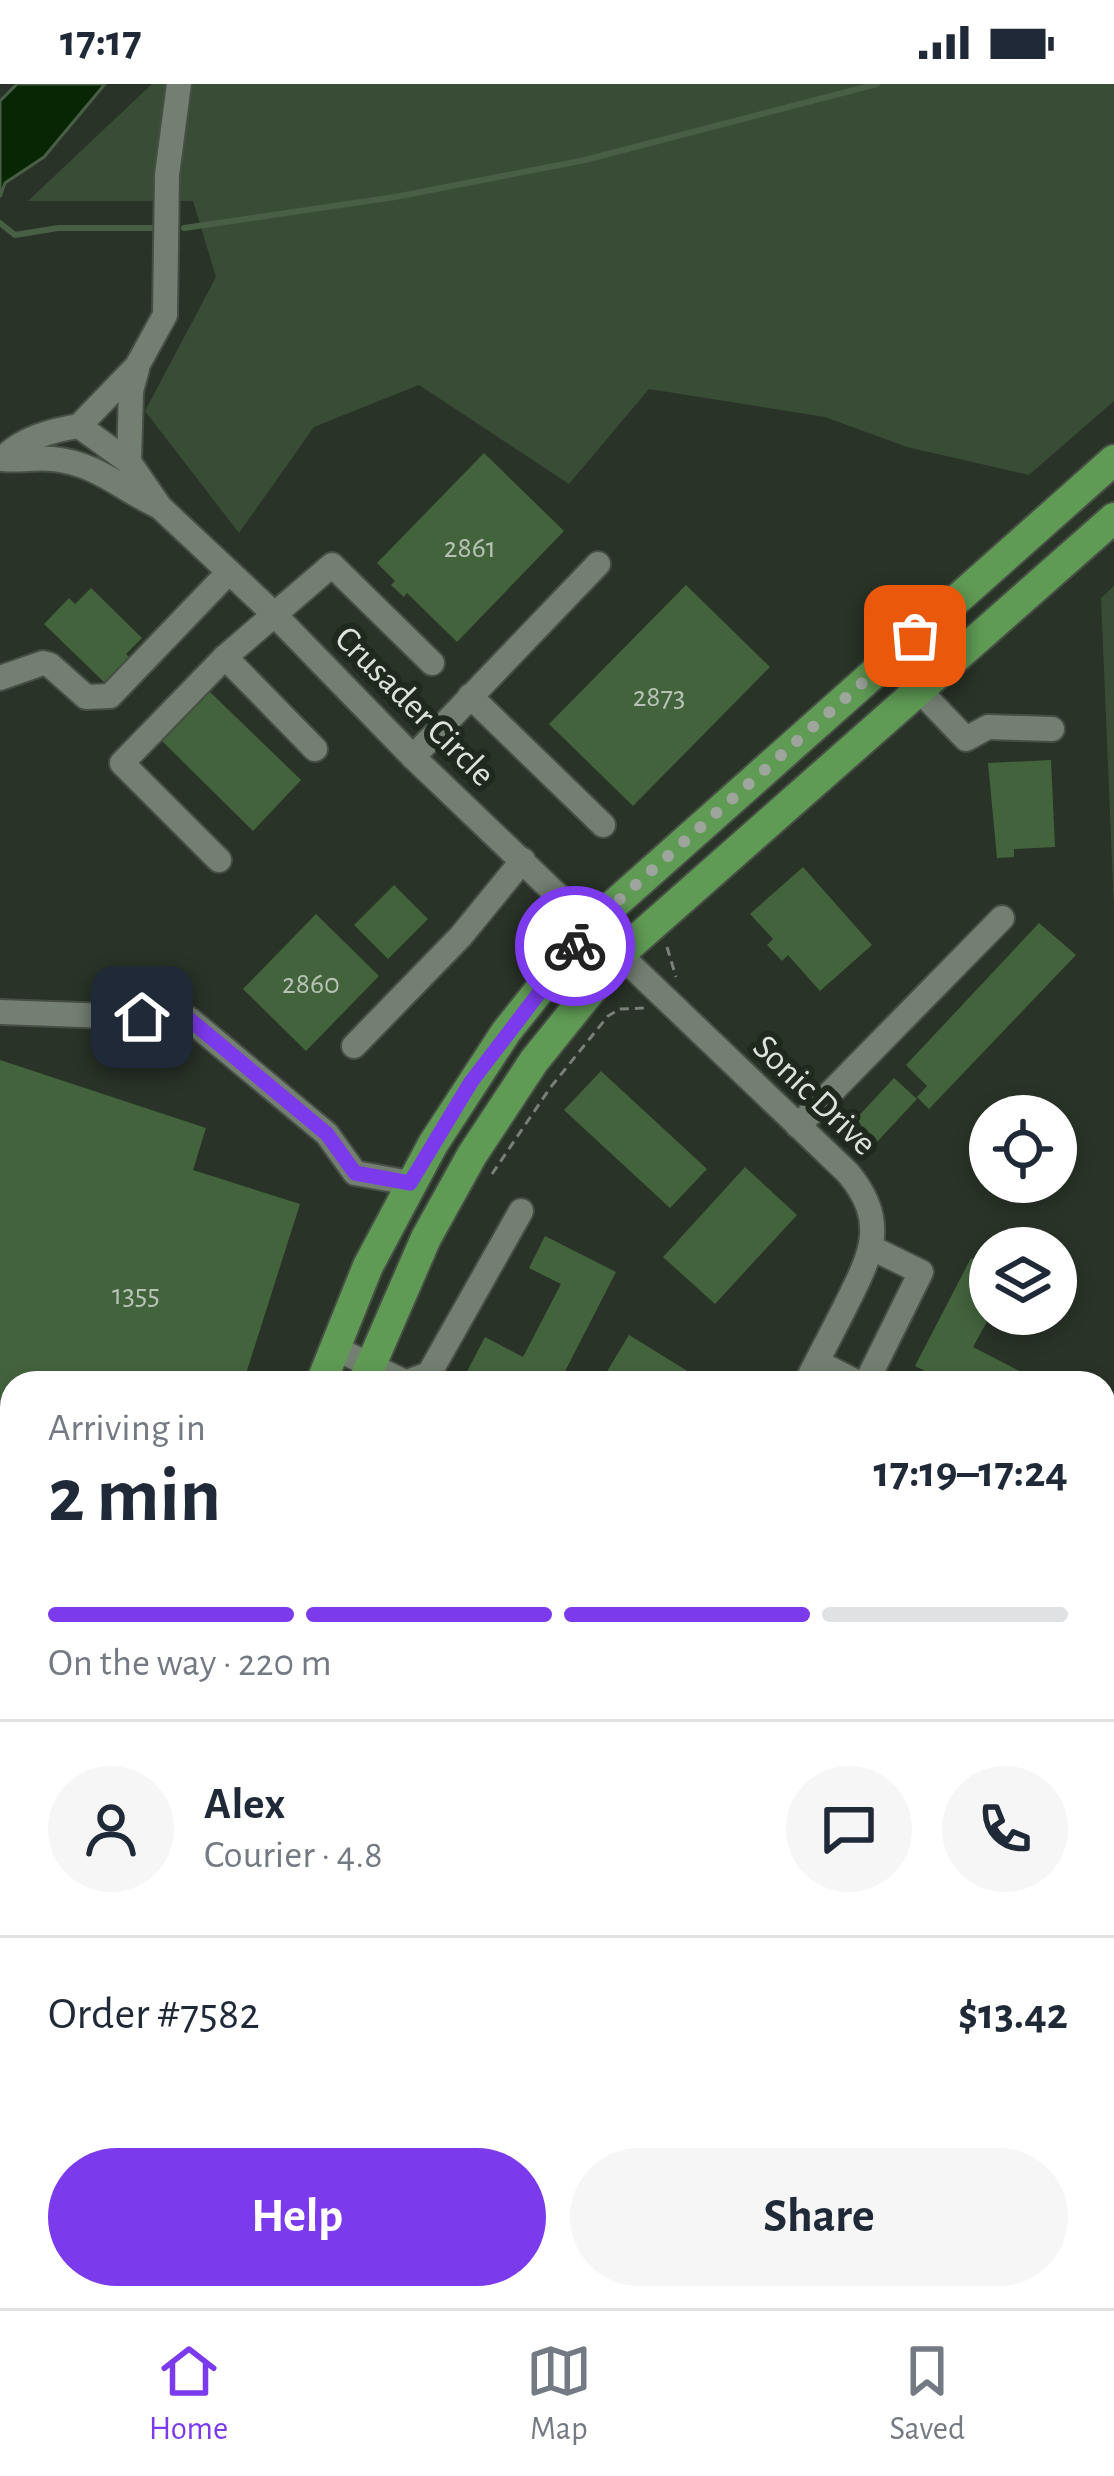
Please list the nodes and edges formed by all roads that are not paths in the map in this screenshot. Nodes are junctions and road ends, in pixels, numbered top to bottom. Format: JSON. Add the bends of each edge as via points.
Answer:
{"nodes":[{"id":1,"x":179,"y":84,"type":"edge"},
{"id":2,"x":137,"y":366,"type":"junction"},
{"id":3,"x":79,"y":426,"type":"junction"},
{"id":4,"x":2,"y":460,"type":"edge"},
{"id":5,"x":1114,"y":460,"type":"edge"},
{"id":6,"x":129,"y":462,"type":"junction"},
{"id":7,"x":160,"y":508,"type":"junction"},
{"id":8,"x":1114,"y":518,"type":"edge"},
{"id":9,"x":598,"y":564,"type":"dead end"},
{"id":10,"x":228,"y":573,"type":"junction"},
{"id":11,"x":273,"y":613,"type":"junction"},
{"id":12,"x":225,"y":657,"type":"junction"},
{"id":13,"x":432,"y":663,"type":"dead end"},
{"id":14,"x":0,"y":678,"type":"edge"},
{"id":15,"x":920,"y":690,"type":"junction"},
{"id":16,"x":470,"y":696,"type":"junction"},
{"id":17,"x":1052,"y":728,"type":"dead end"},
{"id":18,"x":316,"y":749,"type":"dead end"},
{"id":19,"x":413,"y":757,"type":"junction"},
{"id":20,"x":603,"y":825,"type":"dead end"},
{"id":21,"x":220,"y":860,"type":"dead end"},
{"id":22,"x":523,"y":860,"type":"junction"},
{"id":23,"x":1002,"y":918,"type":"dead end"},
{"id":24,"x":592,"y":924,"type":"junction"},
{"id":25,"x":621,"y":953,"type":"junction"},
{"id":26,"x":0,"y":1012,"type":"edge"},
{"id":27,"x":354,"y":1046,"type":"dead end"},
{"id":28,"x":798,"y":1126,"type":"junction"},
{"id":29,"x":410,"y":1183,"type":"junction"},
{"id":30,"x":521,"y":1211,"type":"dead end"},
{"id":31,"x":872,"y":1248,"type":"junction"},
{"id":32,"x":334,"y":1348,"type":"junction"},
{"id":33,"x":325,"y":1371,"type":"edge"},
{"id":34,"x":364,"y":1371,"type":"edge"},
{"id":35,"x":368,"y":1371,"type":"edge"},
{"id":36,"x":431,"y":1371,"type":"edge"},
{"id":37,"x":813,"y":1371,"type":"edge"},
{"id":38,"x":868,"y":1371,"type":"edge"}],
"edges":[{"from":1,"to":2,"type":"street","via":[[167,175],[165,314]]},
{"from":2,"to":3,"type":"street"},
{"from":2,"to":6,"type":"street"},
{"from":3,"to":4,"type":"street","name":"Crusader Circle","via":[[13,448]]},
{"from":3,"to":6,"type":"street","name":"Crusader Circle"},
{"from":4,"to":7,"type":"street","name":"Crusader Circle","via":[[78,463]]},
{"from":5,"to":24,"type":"main road"},
{"from":6,"to":7,"type":"street","name":"Crusader Circle"},
{"from":7,"to":10,"type":"street","name":"Crusader Circle"},
{"from":8,"to":15,"type":"main road"},
{"from":9,"to":16,"type":"street"},
{"from":10,"to":11,"type":"street","name":"Crusader Circle"},
{"from":10,"to":14,"type":"street","via":[[110,696],[86,697],[43,663]]},
{"from":11,"to":12,"type":"street"},
{"from":11,"to":13,"type":"street","via":[[332,565]]},
{"from":11,"to":19,"type":"street","name":"Crusader Circle"},
{"from":12,"to":18,"type":"street"},
{"from":12,"to":21,"type":"street","via":[[122,763]]},
{"from":15,"to":17,"type":"street","via":[[966,739],[988,727]]},
{"from":15,"to":25,"type":"main road"},
{"from":16,"to":19,"type":"street"},
{"from":16,"to":20,"type":"street"},
{"from":19,"to":22,"type":"street","name":"Crusader Circle"},
{"from":22,"to":24,"type":"street","name":"Crusader Circle"},
{"from":22,"to":27,"type":"street"},
{"from":23,"to":28,"type":"street"},
{"from":24,"to":25,"type":"street","name":"Crusader Circle"},
{"from":24,"to":29,"type":"main road","via":[[483,1066]]},
{"from":25,"to":28,"type":"street","name":"Sonic Drive"},
{"from":25,"to":35,"type":"main road","via":[[472,1154]]},
{"from":26,"to":29,"type":"street","via":[[189,1019],[327,1134],[355,1173]]},
{"from":28,"to":31,"type":"street","name":"Sonic Drive","via":[[858,1184]]},
{"from":29,"to":32,"type":"main road"},
{"from":30,"to":36,"type":"street"},
{"from":31,"to":37,"type":"street"},
{"from":31,"to":38,"type":"street","via":[[921,1272]]},
{"from":32,"to":33,"type":"main road"},
{"from":32,"to":34,"type":"street"}]}
